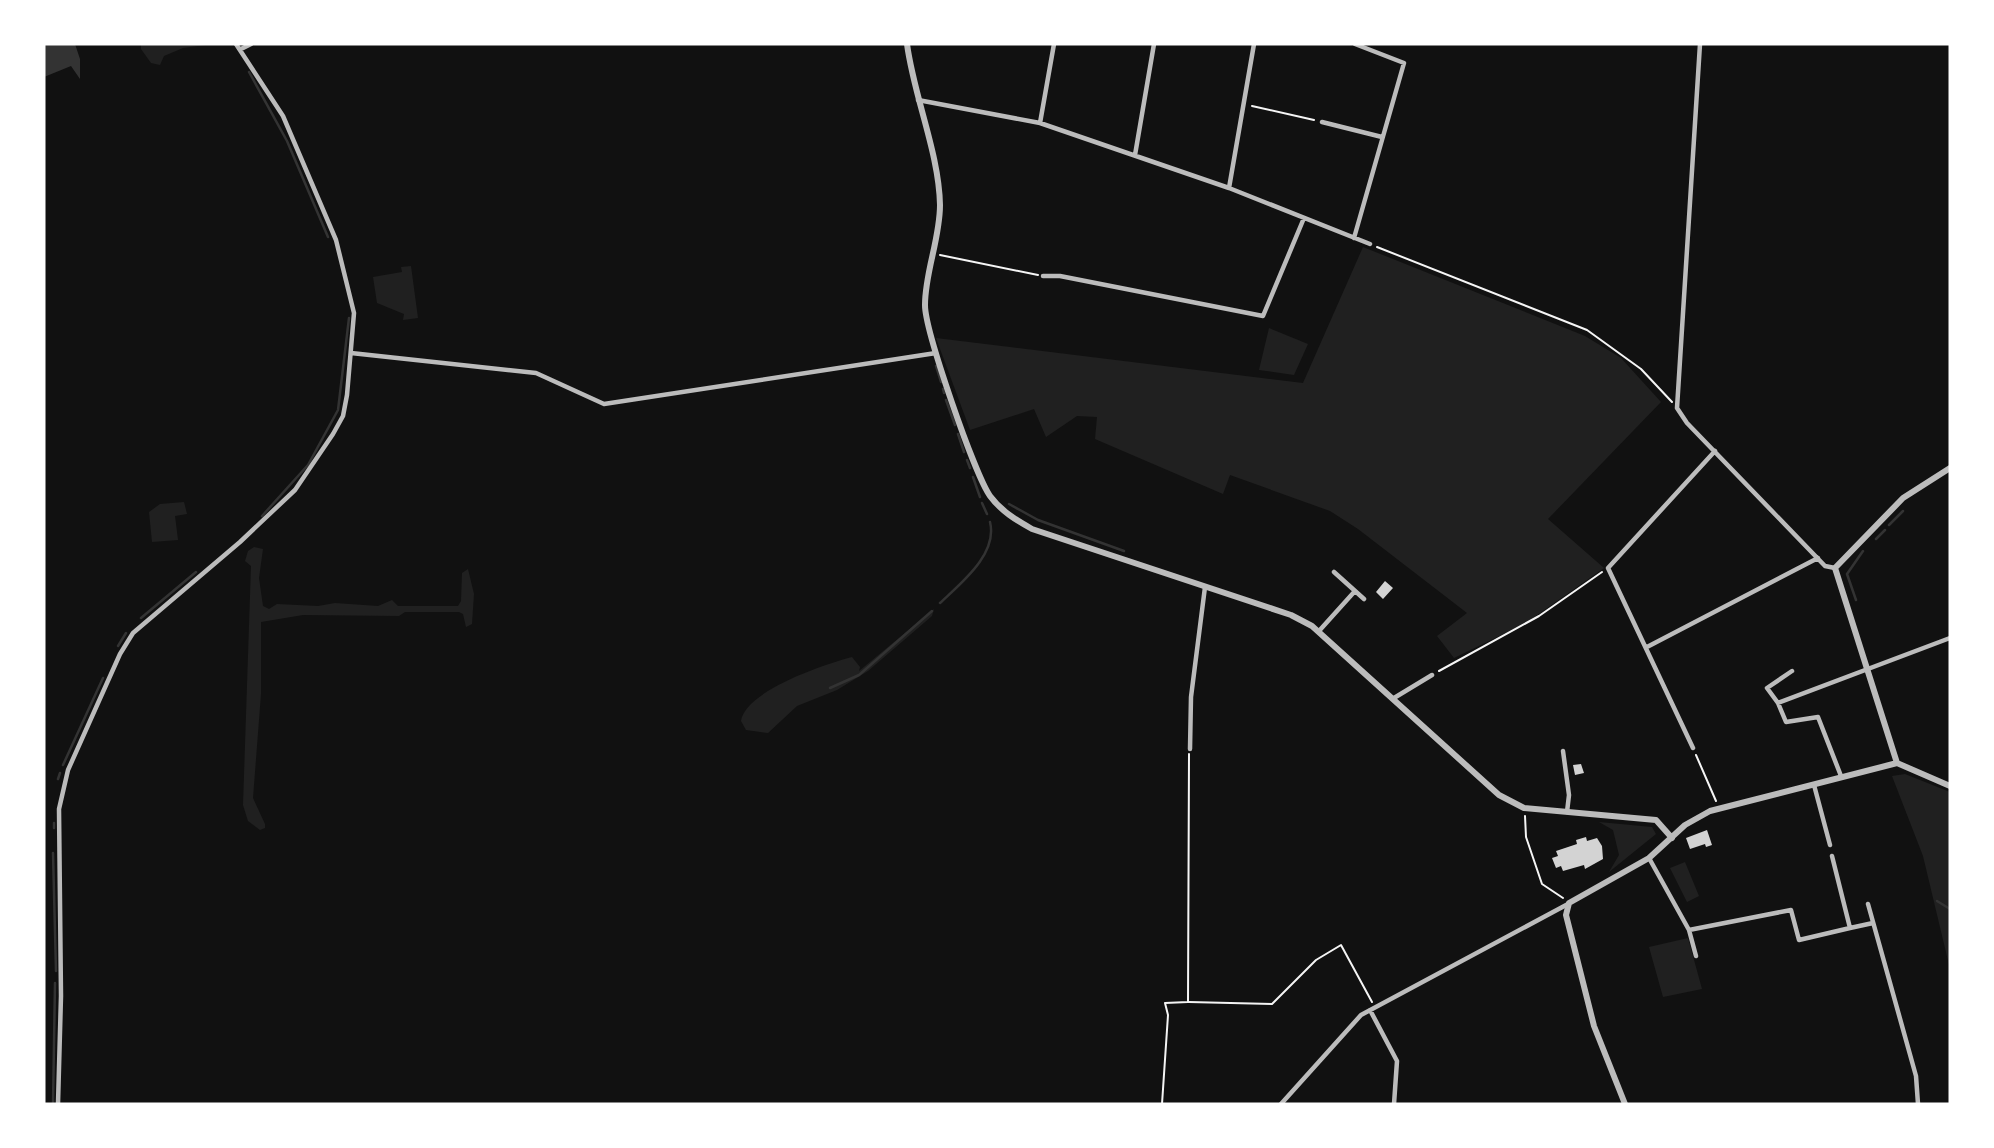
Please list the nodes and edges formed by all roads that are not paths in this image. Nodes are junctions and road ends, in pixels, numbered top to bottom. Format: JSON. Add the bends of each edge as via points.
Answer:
{"nodes":[{"id":1,"x":236,"y":44,"type":"edge"},
{"id":2,"x":251,"y":44,"type":"edge"},
{"id":3,"x":907,"y":44,"type":"edge"},
{"id":4,"x":1054,"y":44,"type":"edge"},
{"id":5,"x":1154,"y":44,"type":"edge"},
{"id":6,"x":1254,"y":44,"type":"edge"},
{"id":7,"x":1355,"y":44,"type":"edge"},
{"id":8,"x":1700,"y":44,"type":"edge"},
{"id":9,"x":241,"y":49,"type":"junction"},
{"id":10,"x":917,"y":100,"type":"junction"},
{"id":11,"x":1322,"y":122,"type":"road end"},
{"id":12,"x":1040,"y":123,"type":"junction"},
{"id":13,"x":1382,"y":137,"type":"junction"},
{"id":14,"x":1135,"y":155,"type":"junction"},
{"id":15,"x":1229,"y":188,"type":"junction"},
{"id":16,"x":1304,"y":218,"type":"junction"},
{"id":17,"x":1354,"y":238,"type":"junction"},
{"id":18,"x":1370,"y":244,"type":"road end"},
{"id":19,"x":1043,"y":276,"type":"road end"},
{"id":20,"x":351,"y":353,"type":"junction"},
{"id":21,"x":936,"y":353,"type":"junction"},
{"id":22,"x":1715,"y":451,"type":"junction"},
{"id":23,"x":1950,"y":468,"type":"edge"},
{"id":24,"x":1818,"y":558,"type":"junction"},
{"id":25,"x":1835,"y":568,"type":"junction"},
{"id":26,"x":1334,"y":572,"type":"dead end"},
{"id":27,"x":1205,"y":586,"type":"junction"},
{"id":28,"x":1355,"y":591,"type":"junction"},
{"id":29,"x":1364,"y":599,"type":"dead end"},
{"id":30,"x":1319,"y":631,"type":"junction"},
{"id":31,"x":1950,"y":632,"type":"edge"},
{"id":32,"x":1950,"y":638,"type":"edge"},
{"id":33,"x":1940,"y":640,"type":"junction"},
{"id":34,"x":1647,"y":647,"type":"junction"},
{"id":35,"x":1868,"y":670,"type":"junction"},
{"id":36,"x":1792,"y":671,"type":"dead end"},
{"id":37,"x":1432,"y":675,"type":"road end"},
{"id":38,"x":1394,"y":698,"type":"junction"},
{"id":39,"x":1778,"y":703,"type":"junction"},
{"id":40,"x":1693,"y":748,"type":"road end"},
{"id":41,"x":1190,"y":749,"type":"road end"},
{"id":42,"x":1563,"y":751,"type":"dead end"},
{"id":43,"x":1898,"y":763,"type":"junction"},
{"id":44,"x":1841,"y":776,"type":"junction"},
{"id":45,"x":1814,"y":783,"type":"junction"},
{"id":46,"x":1950,"y":786,"type":"edge"},
{"id":47,"x":1567,"y":813,"type":"junction"},
{"id":48,"x":1672,"y":838,"type":"junction"},
{"id":49,"x":1830,"y":845,"type":"dead end"},
{"id":50,"x":1832,"y":856,"type":"dead end"},
{"id":51,"x":1649,"y":858,"type":"junction"},
{"id":52,"x":1569,"y":903,"type":"junction"},
{"id":53,"x":1868,"y":904,"type":"dead end"},
{"id":54,"x":1873,"y":923,"type":"junction"},
{"id":55,"x":1850,"y":928,"type":"junction"},
{"id":56,"x":1689,"y":930,"type":"junction"},
{"id":57,"x":1696,"y":956,"type":"dead end"},
{"id":58,"x":1372,"y":1008,"type":"junction"},
{"id":59,"x":58,"y":1104,"type":"edge"},
{"id":60,"x":1280,"y":1104,"type":"edge"},
{"id":61,"x":1394,"y":1104,"type":"edge"},
{"id":62,"x":1625,"y":1104,"type":"edge"},
{"id":63,"x":1918,"y":1104,"type":"edge"}],
"edges":[{"from":1,"to":9,"type":"street"},
{"from":2,"to":9,"type":"street"},
{"from":3,"to":10,"type":"street"},
{"from":4,"to":12,"type":"street"},
{"from":5,"to":14,"type":"street"},
{"from":6,"to":15,"type":"street"},
{"from":7,"to":13,"type":"street","via":[[1404,63]]},
{"from":8,"to":22,"type":"street","via":[[1677,408]]},
{"from":9,"to":20,"type":"street","via":[[283,117],[336,240],[354,313]]},
{"from":10,"to":12,"type":"street"},
{"from":10,"to":21,"type":"street","via":[[940,206],[925,307]]},
{"from":11,"to":13,"type":"street"},
{"from":12,"to":14,"type":"street"},
{"from":13,"to":17,"type":"street"},
{"from":14,"to":15,"type":"street"},
{"from":15,"to":16,"type":"street"},
{"from":16,"to":17,"type":"street"},
{"from":16,"to":19,"type":"street","via":[[1266,312],[1258,317]]},
{"from":17,"to":18,"type":"street"},
{"from":20,"to":21,"type":"street","via":[[536,373],[604,404]]},
{"from":20,"to":59,"type":"street","via":[[343,416],[319,459],[256,528],[133,633],[68,770],[59,809]]},
{"from":21,"to":27,"type":"street","via":[[981,481],[1001,509],[1032,529]]},
{"from":22,"to":24,"type":"street"},
{"from":22,"to":34,"type":"street","via":[[1608,568]]},
{"from":23,"to":25,"type":"street","via":[[1903,498]]},
{"from":24,"to":25,"type":"street"},
{"from":24,"to":34,"type":"street"},
{"from":25,"to":35,"type":"street"},
{"from":26,"to":28,"type":"street"},
{"from":27,"to":30,"type":"street","via":[[1291,615]]},
{"from":27,"to":41,"type":"street","via":[[1191,697]]},
{"from":28,"to":29,"type":"street"},
{"from":28,"to":30,"type":"street"},
{"from":30,"to":38,"type":"street"},
{"from":31,"to":33,"type":"street"},
{"from":32,"to":33,"type":"street"},
{"from":33,"to":35,"type":"street"},
{"from":34,"to":40,"type":"street"},
{"from":35,"to":39,"type":"street"},
{"from":35,"to":43,"type":"street"},
{"from":36,"to":39,"type":"street","via":[[1767,688]]},
{"from":37,"to":38,"type":"street"},
{"from":38,"to":47,"type":"street","via":[[1499,795],[1524,808]]},
{"from":39,"to":44,"type":"street","via":[[1786,722],[1818,717]]},
{"from":42,"to":47,"type":"street"},
{"from":43,"to":44,"type":"street"},
{"from":43,"to":46,"type":"street"},
{"from":44,"to":45,"type":"street"},
{"from":45,"to":48,"type":"street","via":[[1718,809],[1685,825]]},
{"from":45,"to":49,"type":"street"},
{"from":47,"to":48,"type":"street","via":[[1656,820]]},
{"from":48,"to":51,"type":"street"},
{"from":50,"to":55,"type":"street"},
{"from":51,"to":52,"type":"street"},
{"from":51,"to":56,"type":"street"},
{"from":52,"to":58,"type":"street"},
{"from":52,"to":62,"type":"street","via":[[1566,915],[1594,1026]]},
{"from":53,"to":54,"type":"street"},
{"from":54,"to":55,"type":"street"},
{"from":54,"to":63,"type":"street","via":[[1916,1076]]},
{"from":55,"to":56,"type":"street","via":[[1799,940],[1791,910]]},
{"from":56,"to":57,"type":"street"},
{"from":58,"to":60,"type":"street","via":[[1351,1023]]},
{"from":58,"to":61,"type":"street","via":[[1397,1061]]}]}
